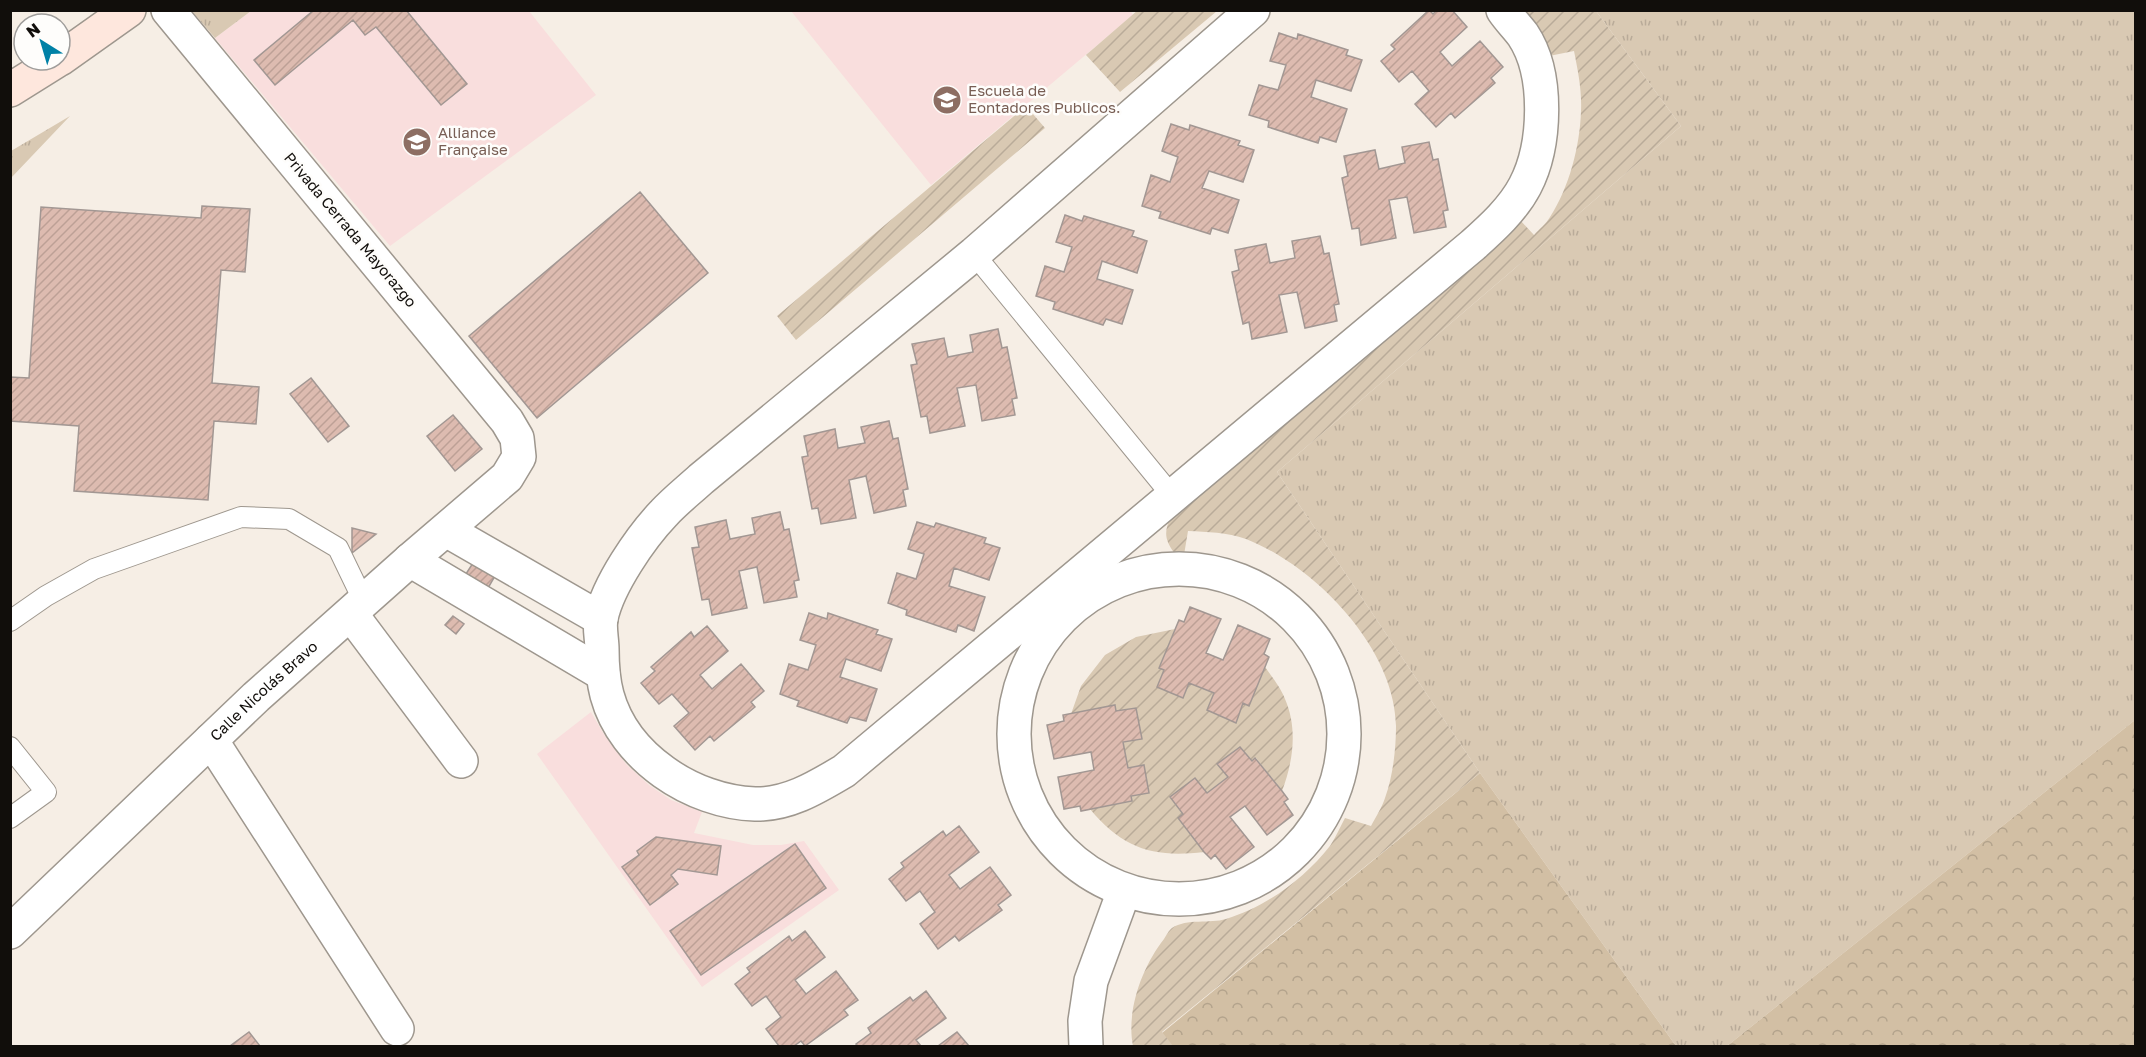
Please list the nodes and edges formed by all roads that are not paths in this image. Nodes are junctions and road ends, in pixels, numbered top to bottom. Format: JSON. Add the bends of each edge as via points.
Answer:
{"nodes":[{"id":1,"x":129,"y":10,"type":"edge"},
{"id":2,"x":168,"y":10,"type":"edge"},
{"id":3,"x":1253,"y":10,"type":"edge"},
{"id":4,"x":1503,"y":10,"type":"edge"},
{"id":5,"x":72,"y":50,"type":"edge"},
{"id":6,"x":38,"y":72,"type":"edge"},
{"id":7,"x":10,"y":90,"type":"edge"},
{"id":8,"x":974,"y":254,"type":"junction"},
{"id":9,"x":519,"y":457,"type":"joint"},
{"id":10,"x":1173,"y":497,"type":"junction"},
{"id":11,"x":446,"y":530,"type":"junction"},
{"id":12,"x":410,"y":560,"type":"junction"},
{"id":13,"x":1070,"y":596,"type":"junction"},
{"id":14,"x":357,"y":608,"type":"junction"},
{"id":15,"x":601,"y":619,"type":"junction"},
{"id":16,"x":10,"y":621,"type":"edge"},
{"id":17,"x":603,"y":674,"type":"junction"},
{"id":18,"x":211,"y":740,"type":"junction"},
{"id":19,"x":10,"y":747,"type":"edge"},
{"id":20,"x":461,"y":761,"type":"dead end"},
{"id":21,"x":10,"y":818,"type":"edge"},
{"id":22,"x":1124,"y":891,"type":"junction"},
{"id":23,"x":14,"y":924,"type":"edge"},
{"id":24,"x":397,"y":1029,"type":"dead end"},
{"id":25,"x":1086,"y":1047,"type":"edge"}],
"edges":[{"from":1,"to":5,"type":"main road"},
{"from":2,"to":9,"type":"street","name":"Privada Cerrada Mayorazgo","via":[[507,421],[517,438]]},
{"from":3,"to":8,"type":"street"},
{"from":4,"to":10,"type":"street","via":[[1524,36],[1536,63],[1540,93],[1542,118],[1537,151],[1525,186],[1502,217],[1473,245]]},
{"from":6,"to":7,"type":"main road"},
{"from":8,"to":10,"type":"lane"},
{"from":8,"to":15,"type":"street","via":[[663,513],[616,579]]},
{"from":9,"to":11,"type":"street","name":"Calle Nicolás Bravo","via":[[507,477]]},
{"from":10,"to":13,"type":"street"},
{"from":11,"to":12,"type":"street","name":"Calle Nicolás Bravo"},
{"from":11,"to":15,"type":"street"},
{"from":12,"to":14,"type":"street","name":"Calle Nicolás Bravo"},
{"from":12,"to":17,"type":"street"},
{"from":13,"to":17,"type":"street","via":[[844,771],[810,791],[756,804],[722,799],[669,776],[632,742],[616,717]]},
{"from":13,"to":22,"type":"street","via":[[1038,646],[1016,700],[1013,757],[1030,812],[1066,858],[1114,889]]},
{"from":13,"to":22,"type":"street","via":[[1123,578],[1174,568],[1227,574],[1274,597],[1312,633],[1337,678],[1346,730],[1339,782],[1316,829],[1279,867],[1228,894],[1170,901]]},
{"from":14,"to":16,"type":"lane","via":[[338,548],[289,519],[241,517],[94,569]]},
{"from":14,"to":18,"type":"street","name":"Calle Nicolás Bravo"},
{"from":14,"to":20,"type":"street"},
{"from":15,"to":17,"type":"street"},
{"from":18,"to":23,"type":"street","name":"Calle Nicolás Bravo"},
{"from":18,"to":24,"type":"street"},
{"from":19,"to":21,"type":"lane","via":[[46,792]]},
{"from":22,"to":25,"type":"street","via":[[1091,981]]}]}
